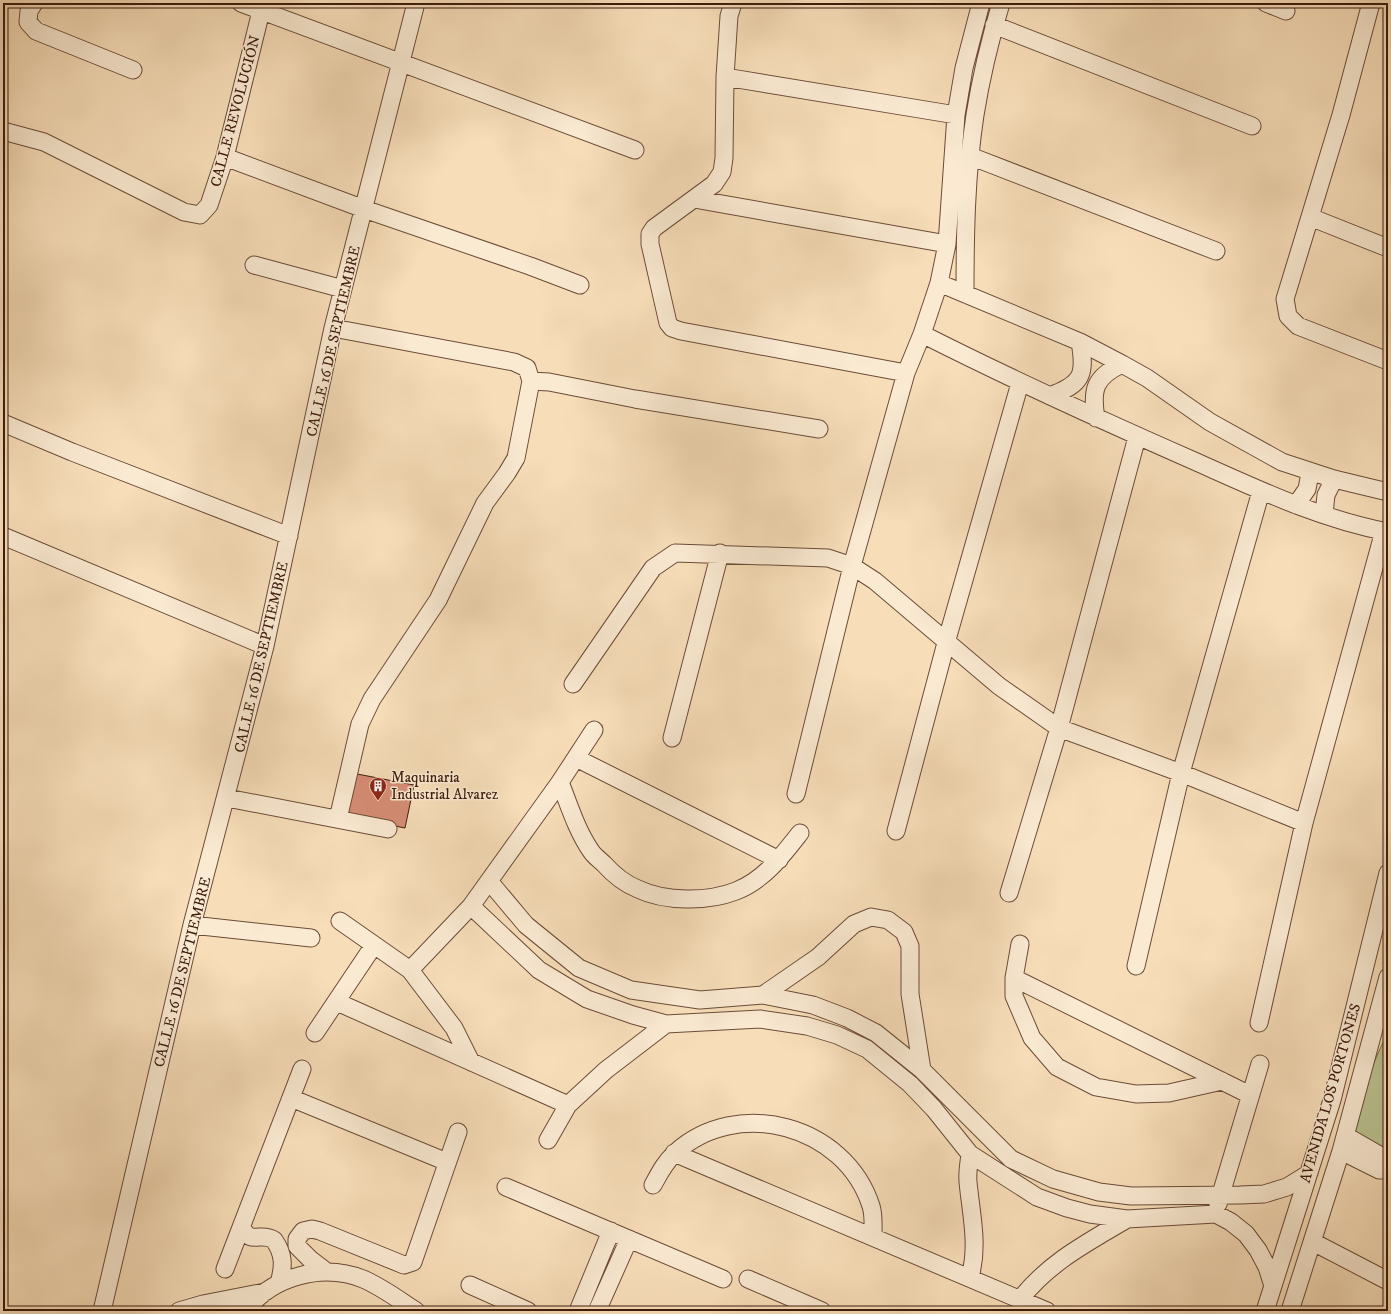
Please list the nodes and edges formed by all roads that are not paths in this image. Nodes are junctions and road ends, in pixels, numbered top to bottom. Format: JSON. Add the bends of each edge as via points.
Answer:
{"nodes":[{"id":1,"x":34,"y":3,"type":"edge"},
{"id":2,"x":240,"y":3,"type":"edge"},
{"id":3,"x":416,"y":3,"type":"edge"},
{"id":4,"x":733,"y":3,"type":"edge"},
{"id":5,"x":981,"y":3,"type":"edge"},
{"id":6,"x":1001,"y":3,"type":"edge"},
{"id":7,"x":1266,"y":3,"type":"edge"},
{"id":8,"x":1371,"y":3,"type":"edge"},
{"id":9,"x":263,"y":8,"type":"edge"},
{"id":10,"x":1286,"y":11,"type":"dead end"},
{"id":11,"x":994,"y":25,"type":"junction"},
{"id":12,"x":400,"y":62,"type":"junction"},
{"id":13,"x":964,"y":68,"type":"junction"},
{"id":14,"x":132,"y":70,"type":"dead end"},
{"id":15,"x":983,"y":73,"type":"junction"},
{"id":16,"x":725,"y":77,"type":"junction"},
{"id":17,"x":956,"y":115,"type":"junction"},
{"id":18,"x":1252,"y":126,"type":"dead end"},
{"id":19,"x":3,"y":131,"type":"edge"},
{"id":20,"x":636,"y":150,"type":"dead end"},
{"id":21,"x":225,"y":156,"type":"junction"},
{"id":22,"x":970,"y":156,"type":"junction"},
{"id":23,"x":694,"y":199,"type":"junction"},
{"id":24,"x":364,"y":209,"type":"junction"},
{"id":25,"x":1310,"y":218,"type":"junction"},
{"id":26,"x":947,"y":244,"type":"junction"},
{"id":27,"x":1388,"y":248,"type":"edge"},
{"id":28,"x":1216,"y":251,"type":"dead end"},
{"id":29,"x":254,"y":264,"type":"dead end"},
{"id":30,"x":939,"y":283,"type":"junction"},
{"id":31,"x":580,"y":285,"type":"dead end"},
{"id":32,"x":344,"y":289,"type":"junction"},
{"id":33,"x":965,"y":294,"type":"junction"},
{"id":34,"x":333,"y":328,"type":"junction"},
{"id":35,"x":922,"y":334,"type":"junction"},
{"id":36,"x":1080,"y":342,"type":"junction"},
{"id":37,"x":1388,"y":361,"type":"edge"},
{"id":38,"x":1122,"y":364,"type":"junction"},
{"id":39,"x":906,"y":373,"type":"junction"},
{"id":40,"x":531,"y":381,"type":"junction"},
{"id":41,"x":1020,"y":383,"type":"junction"},
{"id":42,"x":1050,"y":396,"type":"junction"},
{"id":43,"x":1096,"y":418,"type":"junction"},
{"id":44,"x":3,"y":423,"type":"edge"},
{"id":45,"x":819,"y":430,"type":"dead end"},
{"id":46,"x":1137,"y":436,"type":"junction"},
{"id":47,"x":1310,"y":473,"type":"junction"},
{"id":48,"x":1334,"y":479,"type":"junction"},
{"id":49,"x":1261,"y":491,"type":"junction"},
{"id":50,"x":1388,"y":492,"type":"edge"},
{"id":51,"x":1296,"y":505,"type":"junction"},
{"id":52,"x":1324,"y":514,"type":"junction"},
{"id":53,"x":1386,"y":531,"type":"edge"},
{"id":54,"x":3,"y":536,"type":"edge"},
{"id":55,"x":289,"y":536,"type":"junction"},
{"id":56,"x":720,"y":554,"type":"junction"},
{"id":57,"x":852,"y":566,"type":"junction"},
{"id":58,"x":946,"y":643,"type":"junction"},
{"id":59,"x":265,"y":646,"type":"junction"},
{"id":60,"x":573,"y":684,"type":"dead end"},
{"id":61,"x":1060,"y":728,"type":"junction"},
{"id":62,"x":594,"y":730,"type":"dead end"},
{"id":63,"x":672,"y":738,"type":"dead end"},
{"id":64,"x":576,"y":758,"type":"junction"},
{"id":65,"x":1181,"y":773,"type":"junction"},
{"id":66,"x":560,"y":782,"type":"junction"},
{"id":67,"x":796,"y":794,"type":"dead end"},
{"id":68,"x":226,"y":798,"type":"junction"},
{"id":69,"x":338,"y":819,"type":"junction"},
{"id":70,"x":1304,"y":823,"type":"junction"},
{"id":71,"x":388,"y":829,"type":"dead end"},
{"id":72,"x":896,"y":831,"type":"dead end"},
{"id":73,"x":800,"y":833,"type":"dead end"},
{"id":74,"x":780,"y":860,"type":"junction"},
{"id":75,"x":1388,"y":873,"type":"edge"},
{"id":76,"x":489,"y":881,"type":"junction"},
{"id":77,"x":1010,"y":893,"type":"dead end"},
{"id":78,"x":471,"y":906,"type":"junction"},
{"id":79,"x":340,"y":921,"type":"dead end"},
{"id":80,"x":192,"y":925,"type":"junction"},
{"id":81,"x":311,"y":938,"type":"dead end"},
{"id":82,"x":1020,"y":944,"type":"dead end"},
{"id":83,"x":374,"y":945,"type":"junction"},
{"id":84,"x":1136,"y":966,"type":"dead end"},
{"id":85,"x":410,"y":970,"type":"junction"},
{"id":86,"x":1388,"y":977,"type":"edge"},
{"id":87,"x":1014,"y":978,"type":"junction"},
{"id":88,"x":763,"y":995,"type":"junction"},
{"id":89,"x":719,"y":999,"type":"junction"},
{"id":90,"x":337,"y":1002,"type":"junction"},
{"id":91,"x":721,"y":1022,"type":"junction"},
{"id":92,"x":1258,"y":1023,"type":"dead end"},
{"id":93,"x":666,"y":1024,"type":"junction"},
{"id":94,"x":315,"y":1033,"type":"dead end"},
{"id":95,"x":471,"y":1062,"type":"junction"},
{"id":96,"x":1260,"y":1064,"type":"dead end"},
{"id":97,"x":302,"y":1069,"type":"dead end"},
{"id":98,"x":922,"y":1070,"type":"junction"},
{"id":99,"x":1222,"y":1081,"type":"junction"},
{"id":100,"x":1250,"y":1094,"type":"junction"},
{"id":101,"x":948,"y":1096,"type":"junction"},
{"id":102,"x":291,"y":1098,"type":"junction"},
{"id":103,"x":1332,"y":1100,"type":"junction"},
{"id":104,"x":568,"y":1105,"type":"junction"},
{"id":105,"x":1353,"y":1107,"type":"junction"},
{"id":106,"x":934,"y":1109,"type":"junction"},
{"id":107,"x":458,"y":1132,"type":"dead end"},
{"id":108,"x":548,"y":1140,"type":"dead end"},
{"id":109,"x":1343,"y":1144,"type":"junction"},
{"id":110,"x":674,"y":1153,"type":"junction"},
{"id":111,"x":970,"y":1154,"type":"junction"},
{"id":112,"x":1388,"y":1160,"type":"edge"},
{"id":113,"x":447,"y":1162,"type":"junction"},
{"id":114,"x":1388,"y":1170,"type":"edge"},
{"id":115,"x":1308,"y":1174,"type":"junction"},
{"id":116,"x":653,"y":1186,"type":"dead end"},
{"id":117,"x":506,"y":1187,"type":"dead end"},
{"id":118,"x":1220,"y":1194,"type":"junction"},
{"id":119,"x":1216,"y":1214,"type":"junction"},
{"id":120,"x":1127,"y":1219,"type":"junction"},
{"id":121,"x":242,"y":1227,"type":"junction"},
{"id":122,"x":611,"y":1231,"type":"junction"},
{"id":123,"x":873,"y":1236,"type":"junction"},
{"id":124,"x":629,"y":1239,"type":"junction"},
{"id":125,"x":1313,"y":1242,"type":"junction"},
{"id":126,"x":302,"y":1252,"type":"junction"},
{"id":127,"x":282,"y":1258,"type":"junction"},
{"id":128,"x":225,"y":1269,"type":"dead end"},
{"id":129,"x":327,"y":1272,"type":"junction"},
{"id":130,"x":970,"y":1277,"type":"junction"},
{"id":131,"x":722,"y":1279,"type":"dead end"},
{"id":132,"x":748,"y":1279,"type":"dead end"},
{"id":133,"x":1388,"y":1281,"type":"edge"},
{"id":134,"x":470,"y":1285,"type":"dead end"},
{"id":135,"x":1273,"y":1286,"type":"junction"},
{"id":136,"x":272,"y":1287,"type":"junction"},
{"id":137,"x":1021,"y":1298,"type":"junction"},
{"id":138,"x":107,"y":1309,"type":"edge"},
{"id":139,"x":179,"y":1311,"type":"edge"},
{"id":140,"x":246,"y":1311,"type":"edge"},
{"id":141,"x":416,"y":1311,"type":"edge"},
{"id":142,"x":528,"y":1311,"type":"edge"},
{"id":143,"x":578,"y":1311,"type":"edge"},
{"id":144,"x":597,"y":1311,"type":"edge"},
{"id":145,"x":822,"y":1311,"type":"edge"},
{"id":146,"x":1047,"y":1311,"type":"edge"},
{"id":147,"x":1264,"y":1311,"type":"edge"},
{"id":148,"x":1290,"y":1311,"type":"edge"}],
"edges":[{"from":1,"to":14,"type":"street","via":[[29,11],[28,22],[36,31]]},
{"from":2,"to":9,"type":"street"},
{"from":3,"to":12,"type":"street","name":"CALLE 16 DE SEPTIEMBRE"},
{"from":4,"to":16,"type":"street","via":[[729,16]]},
{"from":5,"to":13,"type":"street"},
{"from":6,"to":11,"type":"street"},
{"from":7,"to":10,"type":"street"},
{"from":8,"to":25,"type":"street"},
{"from":9,"to":12,"type":"street"},
{"from":9,"to":21,"type":"street","name":"CALLE REVOLUCIÓN"},
{"from":11,"to":15,"type":"street"},
{"from":11,"to":18,"type":"street"},
{"from":12,"to":20,"type":"street"},
{"from":12,"to":24,"type":"street","name":"CALLE 16 DE SEPTIEMBRE"},
{"from":13,"to":15,"type":"street"},
{"from":13,"to":17,"type":"street"},
{"from":15,"to":22,"type":"street"},
{"from":16,"to":17,"type":"street"},
{"from":16,"to":23,"type":"street","via":[[722,172],[714,184]]},
{"from":17,"to":26,"type":"street"},
{"from":19,"to":21,"type":"street","name":"CALLE REVOLUCIÓN","via":[[44,142],[184,212],[200,215],[209,205]]},
{"from":21,"to":24,"type":"street"},
{"from":22,"to":28,"type":"street"},
{"from":22,"to":33,"type":"street"},
{"from":23,"to":26,"type":"street"},
{"from":23,"to":39,"type":"street","via":[[654,228],[650,234],[650,244],[668,322],[672,328],[681,332]]},
{"from":24,"to":31,"type":"street"},
{"from":24,"to":32,"type":"street","name":"CALLE 16 DE SEPTIEMBRE"},
{"from":25,"to":27,"type":"street"},
{"from":25,"to":37,"type":"street","via":[[1286,300],[1288,316],[1298,326]]},
{"from":26,"to":30,"type":"street"},
{"from":29,"to":32,"type":"street"},
{"from":30,"to":33,"type":"street"},
{"from":30,"to":35,"type":"street"},
{"from":32,"to":34,"type":"street","name":"CALLE 16 DE SEPTIEMBRE"},
{"from":33,"to":36,"type":"street"},
{"from":34,"to":40,"type":"street","via":[[514,362],[528,368]]},
{"from":34,"to":55,"type":"street","name":"CALLE 16 DE SEPTIEMBRE"},
{"from":35,"to":39,"type":"street"},
{"from":35,"to":41,"type":"street"},
{"from":36,"to":38,"type":"street"},
{"from":36,"to":42,"type":"street","via":[[1084,363],[1079,378],[1069,389]]},
{"from":38,"to":43,"type":"street","via":[[1107,371],[1097,384],[1093,401]]},
{"from":38,"to":47,"type":"street","via":[[1147,378],[1216,426],[1262,452]]},
{"from":39,"to":57,"type":"street"},
{"from":40,"to":45,"type":"street","via":[[549,382],[635,400]]},
{"from":40,"to":69,"type":"street","via":[[516,458],[486,503],[438,600],[372,699],[360,724]]},
{"from":41,"to":42,"type":"street"},
{"from":41,"to":58,"type":"street"},
{"from":42,"to":43,"type":"street"},
{"from":43,"to":46,"type":"street"},
{"from":44,"to":55,"type":"street"},
{"from":46,"to":49,"type":"street"},
{"from":46,"to":61,"type":"street"},
{"from":47,"to":48,"type":"street"},
{"from":47,"to":51,"type":"street","via":[[1307,489]]},
{"from":48,"to":50,"type":"street"},
{"from":48,"to":52,"type":"street","via":[[1326,495]]},
{"from":49,"to":51,"type":"street"},
{"from":49,"to":65,"type":"street"},
{"from":51,"to":52,"type":"street"},
{"from":52,"to":53,"type":"street"},
{"from":53,"to":70,"type":"street"},
{"from":54,"to":59,"type":"street"},
{"from":55,"to":59,"type":"street","name":"CALLE 16 DE SEPTIEMBRE"},
{"from":56,"to":57,"type":"street","via":[[828,558]]},
{"from":56,"to":60,"type":"street","via":[[675,553],[654,568]]},
{"from":56,"to":63,"type":"street"},
{"from":57,"to":58,"type":"street","via":[[875,581]]},
{"from":57,"to":67,"type":"street"},
{"from":58,"to":61,"type":"street","via":[[999,686]]},
{"from":58,"to":72,"type":"street"},
{"from":59,"to":68,"type":"street","name":"CALLE 16 DE SEPTIEMBRE"},
{"from":61,"to":65,"type":"street"},
{"from":61,"to":77,"type":"street"},
{"from":62,"to":64,"type":"street"},
{"from":64,"to":66,"type":"street"},
{"from":64,"to":74,"type":"street"},
{"from":65,"to":70,"type":"street"},
{"from":65,"to":84,"type":"street"},
{"from":66,"to":74,"type":"street","via":[[570,810],[591,852],[613,874],[638,889],[670,898],[700,899],[736,891]]},
{"from":66,"to":76,"type":"street"},
{"from":68,"to":69,"type":"street"},
{"from":68,"to":80,"type":"street","name":"CALLE 16 DE SEPTIEMBRE"},
{"from":69,"to":71,"type":"street"},
{"from":70,"to":92,"type":"street"},
{"from":73,"to":74,"type":"street"},
{"from":75,"to":103,"type":"street","name":"AVENIDA LOS PORTONES"},
{"from":76,"to":78,"type":"street"},
{"from":76,"to":89,"type":"street","via":[[526,925],[580,968],[631,990],[700,1000]]},
{"from":78,"to":85,"type":"street"},
{"from":78,"to":93,"type":"street","via":[[540,970],[587,999]]},
{"from":79,"to":83,"type":"street"},
{"from":80,"to":81,"type":"street"},
{"from":80,"to":138,"type":"street","name":"CALLE 16 DE SEPTIEMBRE"},
{"from":82,"to":87,"type":"street"},
{"from":83,"to":85,"type":"street"},
{"from":83,"to":90,"type":"street"},
{"from":85,"to":95,"type":"street","via":[[454,1028]]},
{"from":86,"to":105,"type":"street","name":"AVENIDA LOS PORTONES"},
{"from":87,"to":99,"type":"street"},
{"from":87,"to":99,"type":"street","via":[[1014,996],[1032,1038],[1057,1067],[1096,1087],[1136,1094],[1169,1093]]},
{"from":88,"to":89,"type":"street"},
{"from":88,"to":98,"type":"street","via":[[813,1005],[847,1018],[876,1033]]},
{"from":88,"to":98,"type":"street","via":[[818,957],[854,924],[871,917],[888,920],[904,932],[910,946],[910,994]]},
{"from":89,"to":91,"type":"street"},
{"from":90,"to":94,"type":"street"},
{"from":90,"to":95,"type":"street"},
{"from":91,"to":93,"type":"street"},
{"from":91,"to":106,"type":"street","via":[[760,1019],[807,1026],[837,1035],[867,1049],[910,1084]]},
{"from":93,"to":104,"type":"street","via":[[606,1070]]},
{"from":95,"to":104,"type":"street"},
{"from":96,"to":100,"type":"street"},
{"from":97,"to":102,"type":"street"},
{"from":98,"to":101,"type":"street"},
{"from":99,"to":100,"type":"street"},
{"from":100,"to":118,"type":"street"},
{"from":101,"to":106,"type":"street"},
{"from":101,"to":118,"type":"street","via":[[1011,1159],[1053,1179],[1099,1192],[1132,1196]]},
{"from":102,"to":113,"type":"street"},
{"from":102,"to":121,"type":"street"},
{"from":103,"to":105,"type":"street"},
{"from":103,"to":115,"type":"street","name":"AVENIDA LOS PORTONES"},
{"from":104,"to":108,"type":"street"},
{"from":105,"to":109,"type":"street","name":"AVENIDA LOS PORTONES"},
{"from":106,"to":111,"type":"street"},
{"from":107,"to":113,"type":"street"},
{"from":109,"to":112,"type":"street"},
{"from":109,"to":114,"type":"street","via":[[1379,1170]]},
{"from":109,"to":125,"type":"street","name":"AVENIDA LOS PORTONES"},
{"from":110,"to":116,"type":"street"},
{"from":110,"to":123,"type":"street"},
{"from":110,"to":123,"type":"street","via":[[712,1130],[732,1125],[756,1122],[795,1129],[827,1146],[854,1175],[866,1192],[872,1207]]},
{"from":111,"to":120,"type":"street","via":[[1037,1197],[1090,1214]]},
{"from":111,"to":130,"type":"street","via":[[968,1180],[975,1231],[974,1265]]},
{"from":113,"to":126,"type":"street","via":[[414,1260],[410,1264],[404,1265],[312,1229],[303,1231],[298,1239],[297,1246]]},
{"from":115,"to":118,"type":"street","via":[[1288,1187],[1264,1194]]},
{"from":115,"to":135,"type":"street","name":"AVENIDA LOS PORTONES"},
{"from":117,"to":122,"type":"street"},
{"from":118,"to":119,"type":"street"},
{"from":119,"to":120,"type":"street"},
{"from":119,"to":135,"type":"street","via":[[1232,1222],[1246,1234],[1267,1267]]},
{"from":120,"to":137,"type":"street","via":[[1056,1262]]},
{"from":121,"to":127,"type":"street","via":[[245,1234],[250,1237],[265,1236],[274,1240]]},
{"from":121,"to":128,"type":"street"},
{"from":122,"to":124,"type":"street"},
{"from":122,"to":143,"type":"street"},
{"from":123,"to":130,"type":"street"},
{"from":124,"to":131,"type":"street"},
{"from":124,"to":144,"type":"street"},
{"from":125,"to":133,"type":"street"},
{"from":125,"to":148,"type":"street","name":"AVENIDA LOS PORTONES"},
{"from":126,"to":127,"type":"street"},
{"from":126,"to":129,"type":"street"},
{"from":127,"to":136,"type":"street","via":[[283,1266]]},
{"from":129,"to":136,"type":"street","via":[[311,1273]]},
{"from":129,"to":141,"type":"street","via":[[346,1274],[372,1283]]},
{"from":130,"to":137,"type":"street"},
{"from":132,"to":145,"type":"street"},
{"from":134,"to":142,"type":"street"},
{"from":135,"to":147,"type":"street","name":"AVENIDA LOS PORTONES"},
{"from":136,"to":139,"type":"street"},
{"from":136,"to":140,"type":"street"},
{"from":137,"to":146,"type":"street"}]}
